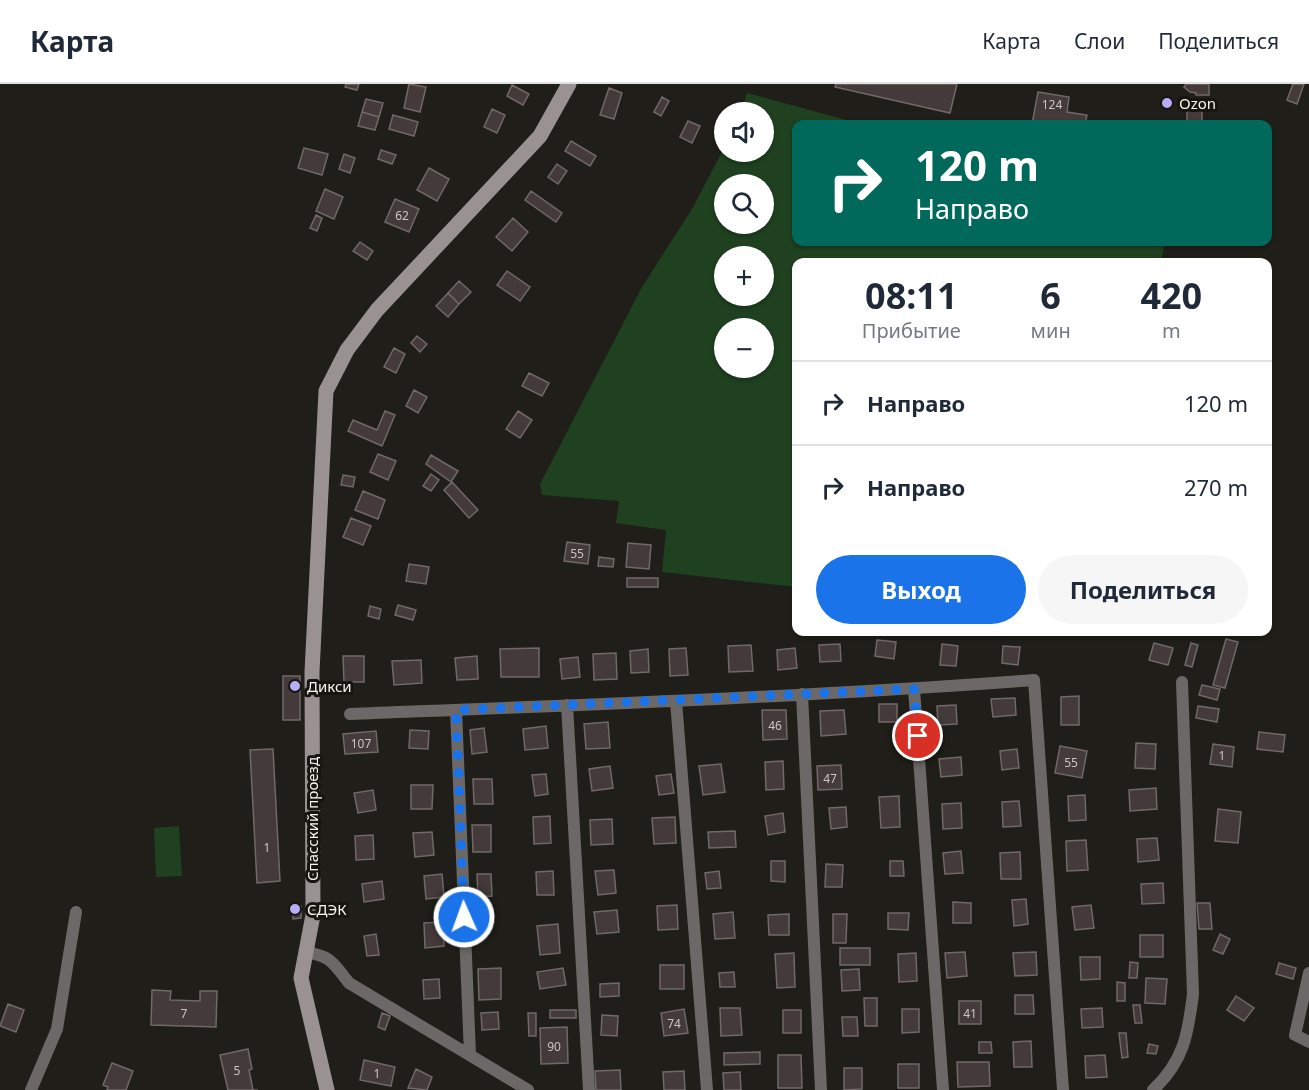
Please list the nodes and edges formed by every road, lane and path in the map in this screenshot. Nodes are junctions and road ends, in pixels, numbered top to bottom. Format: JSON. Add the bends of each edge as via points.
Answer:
{"nodes":[{"id":1,"x":568,"y":84,"type":"edge"},
{"id":2,"x":1182,"y":682,"type":"dead end"},
{"id":3,"x":914,"y":689,"type":"junction"},
{"id":4,"x":802,"y":694,"type":"junction"},
{"id":5,"x":676,"y":701,"type":"junction"},
{"id":6,"x":567,"y":705,"type":"junction"},
{"id":7,"x":456,"y":710,"type":"junction"},
{"id":8,"x":351,"y":714,"type":"dead end"},
{"id":9,"x":76,"y":912,"type":"dead end"},
{"id":10,"x":305,"y":952,"type":"junction"},
{"id":11,"x":1309,"y":973,"type":"edge"},
{"id":12,"x":1309,"y":1042,"type":"edge"},
{"id":13,"x":470,"y":1054,"type":"junction"},
{"id":14,"x":31,"y":1090,"type":"edge"},
{"id":15,"x":327,"y":1090,"type":"edge"},
{"id":16,"x":528,"y":1090,"type":"edge"},
{"id":17,"x":589,"y":1090,"type":"edge"},
{"id":18,"x":707,"y":1090,"type":"edge"},
{"id":19,"x":820,"y":1090,"type":"edge"},
{"id":20,"x":943,"y":1090,"type":"edge"},
{"id":21,"x":1063,"y":1090,"type":"edge"},
{"id":22,"x":1153,"y":1090,"type":"edge"}],
"edges":[{"from":1,"to":10,"type":"street","name":"Спасский проезд","via":[[540,136],[377,310],[347,350],[326,392],[312,672],[313,915]]},
{"from":2,"to":22,"type":"street","via":[[1193,994],[1188,1034],[1170,1074]]},
{"from":3,"to":4,"type":"street"},
{"from":3,"to":20,"type":"street"},
{"from":3,"to":21,"type":"street","via":[[1034,680]]},
{"from":4,"to":5,"type":"street"},
{"from":4,"to":19,"type":"street"},
{"from":5,"to":6,"type":"street"},
{"from":5,"to":18,"type":"street"},
{"from":6,"to":7,"type":"street"},
{"from":6,"to":17,"type":"street"},
{"from":7,"to":8,"type":"street"},
{"from":7,"to":13,"type":"street"},
{"from":9,"to":14,"type":"street","via":[[57,1029]]},
{"from":10,"to":13,"type":"street","via":[[322,954],[349,983]]},
{"from":10,"to":15,"type":"street","name":"Спасский проезд","via":[[301,978]]},
{"from":11,"to":12,"type":"street","via":[[1295,1035]]},
{"from":13,"to":16,"type":"street"}]}
